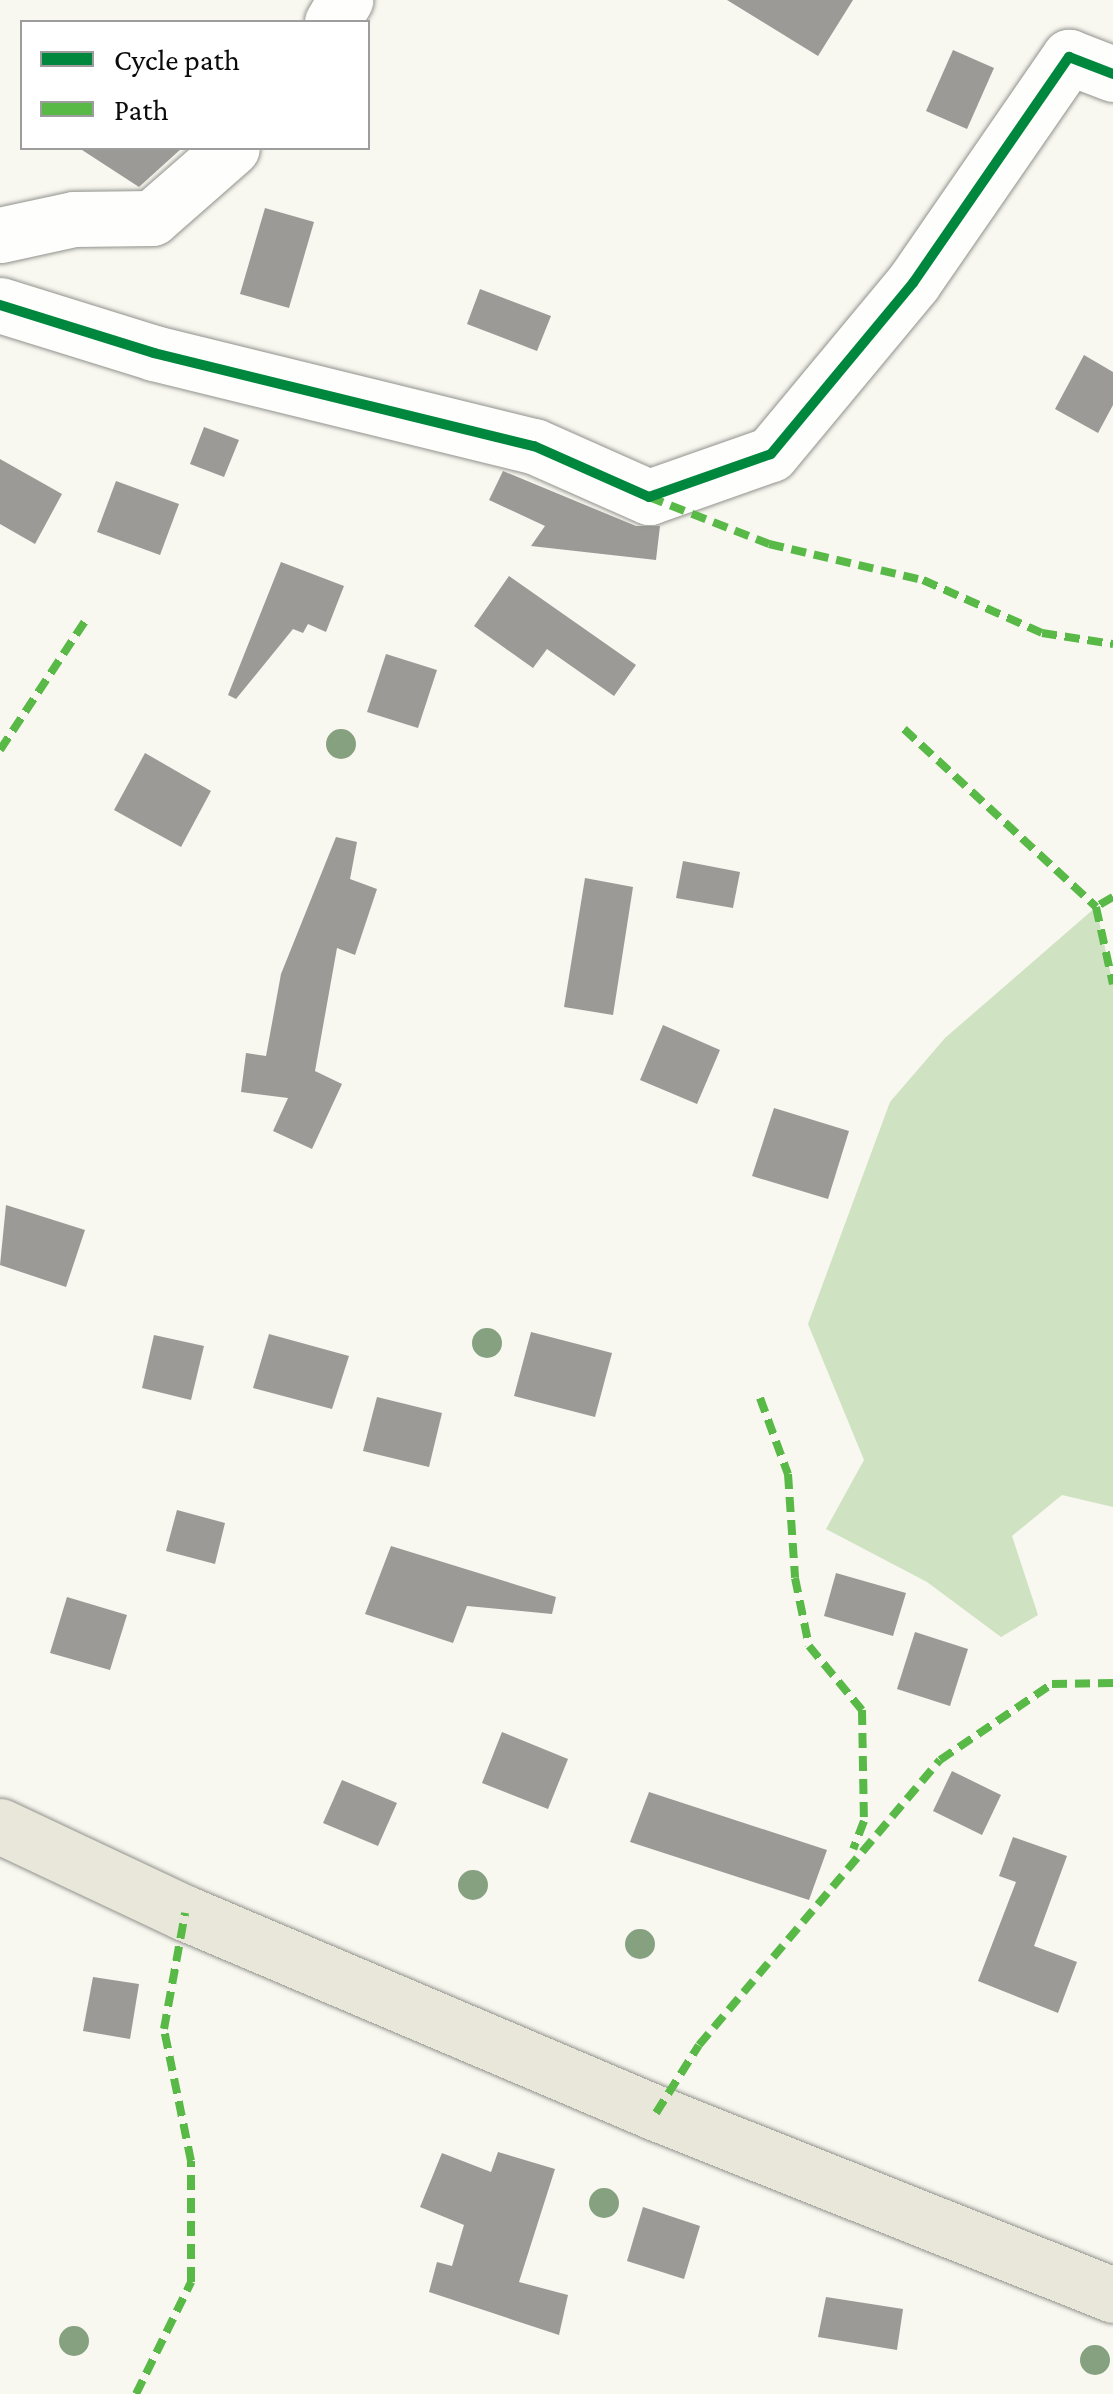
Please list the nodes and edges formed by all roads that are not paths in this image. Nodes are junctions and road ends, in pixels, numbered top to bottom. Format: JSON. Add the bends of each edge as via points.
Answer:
{"nodes":[{"id":1,"x":1113,"y":74,"type":"edge"},
{"id":2,"x":230,"y":150,"type":"edge"},
{"id":3,"x":0,"y":235,"type":"edge"},
{"id":4,"x":0,"y":305,"type":"edge"},
{"id":5,"x":0,"y":1826,"type":"edge"},
{"id":6,"x":1113,"y":2295,"type":"edge"}],
"edges":[{"from":1,"to":4,"type":"street","via":[[1069,58],[912,283],[771,454],[648,497],[534,446],[154,353]]},
{"from":2,"to":3,"type":"street","via":[[152,218],[74,219]]},
{"from":5,"to":6,"type":"main road","via":[[186,1913],[656,2113]]}]}
